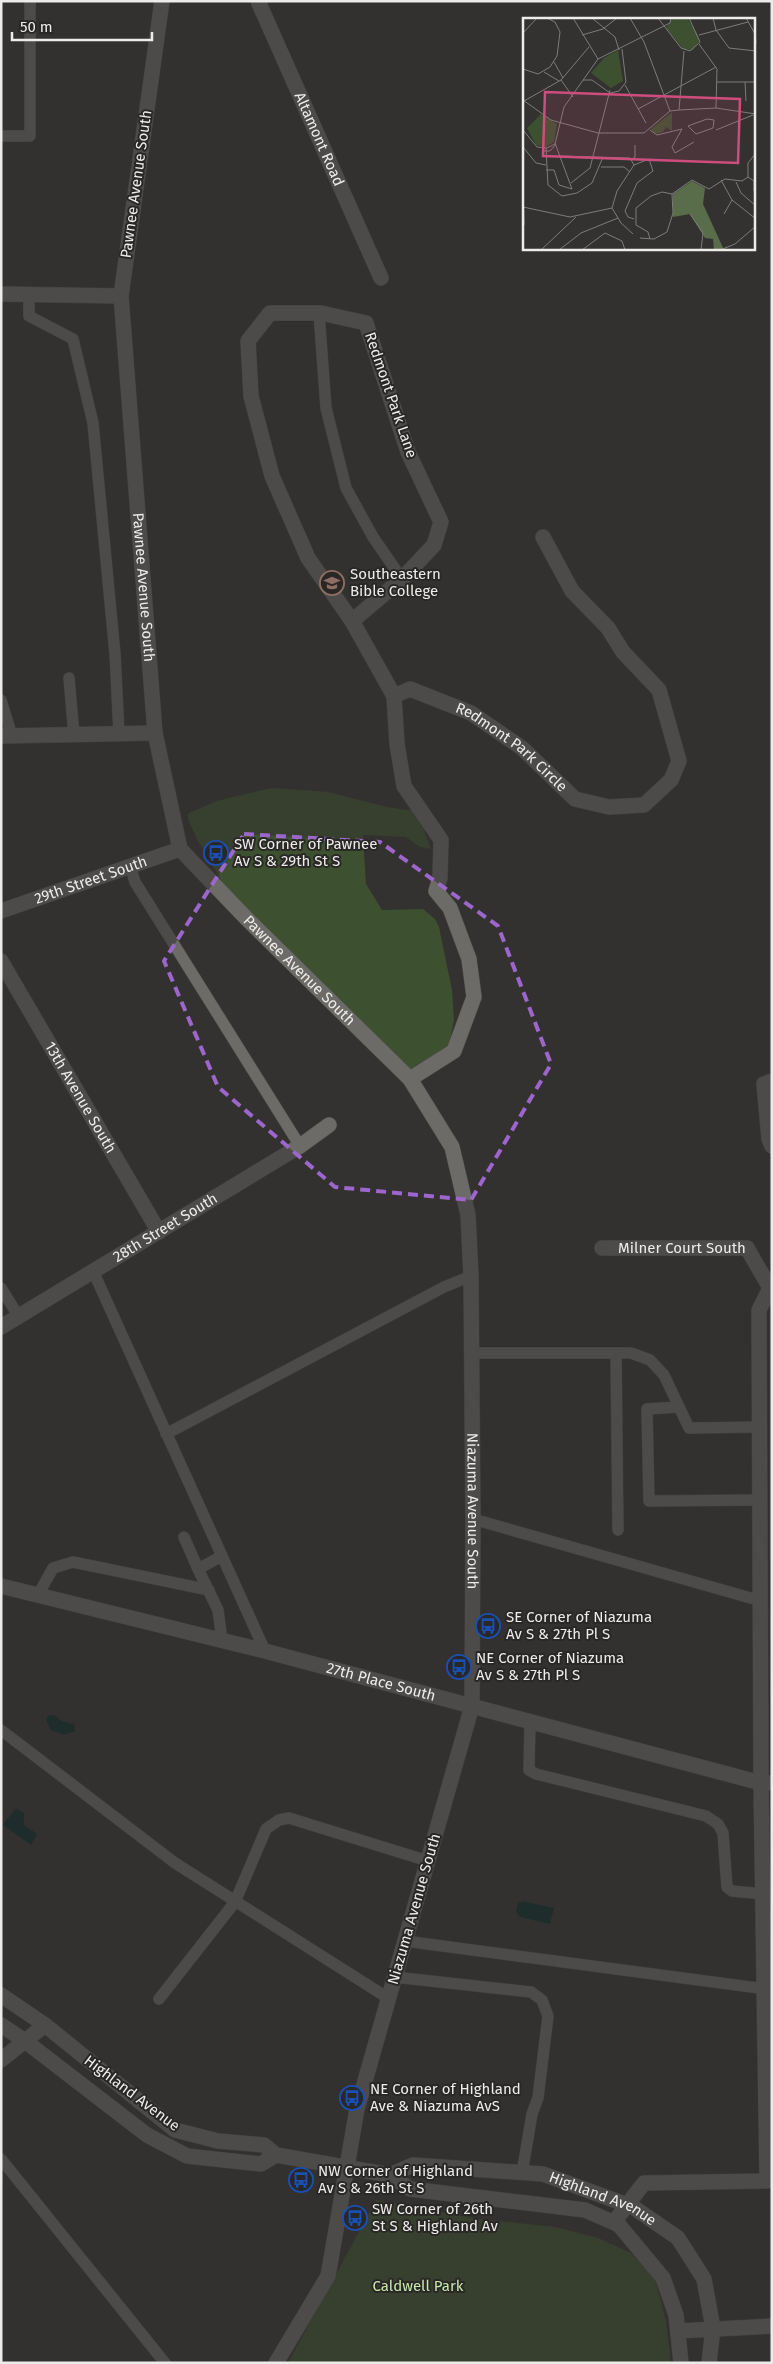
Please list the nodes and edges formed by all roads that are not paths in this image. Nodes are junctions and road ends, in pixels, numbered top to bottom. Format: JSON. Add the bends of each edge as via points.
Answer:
{"nodes":[{"id":1,"x":30,"y":1,"type":"edge"},
{"id":2,"x":162,"y":1,"type":"edge"},
{"id":3,"x":258,"y":1,"type":"edge"},
{"id":4,"x":1,"y":136,"type":"edge"},
{"id":5,"x":380,"y":278,"type":"dead end"},
{"id":6,"x":1,"y":294,"type":"edge"},
{"id":7,"x":29,"y":294,"type":"junction"},
{"id":8,"x":121,"y":296,"type":"junction"},
{"id":9,"x":319,"y":313,"type":"junction"},
{"id":10,"x":543,"y":537,"type":"dead end"},
{"id":11,"x":402,"y":579,"type":"junction"},
{"id":12,"x":352,"y":621,"type":"junction"},
{"id":13,"x":69,"y":678,"type":"dead end"},
{"id":14,"x":394,"y":696,"type":"junction"},
{"id":15,"x":1,"y":700,"type":"edge"},
{"id":16,"x":156,"y":733,"type":"junction"},
{"id":17,"x":119,"y":734,"type":"junction"},
{"id":18,"x":74,"y":735,"type":"junction"},
{"id":19,"x":7,"y":736,"type":"edge"},
{"id":20,"x":180,"y":849,"type":"junction"},
{"id":21,"x":130,"y":866,"type":"junction"},
{"id":22,"x":1,"y":910,"type":"edge"},
{"id":23,"x":1,"y":961,"type":"edge"},
{"id":24,"x":410,"y":1079,"type":"junction"},
{"id":25,"x":772,"y":1081,"type":"edge"},
{"id":26,"x":329,"y":1125,"type":"dead end"},
{"id":27,"x":300,"y":1146,"type":"junction"},
{"id":28,"x":772,"y":1146,"type":"edge"},
{"id":29,"x":159,"y":1232,"type":"junction"},
{"id":30,"x":602,"y":1248,"type":"dead end"},
{"id":31,"x":93,"y":1271,"type":"junction"},
{"id":32,"x":471,"y":1276,"type":"junction"},
{"id":33,"x":770,"y":1285,"type":"edge"},
{"id":34,"x":1,"y":1288,"type":"edge"},
{"id":35,"x":19,"y":1317,"type":"junction"},
{"id":36,"x":1,"y":1327,"type":"edge"},
{"id":37,"x":472,"y":1353,"type":"junction"},
{"id":38,"x":616,"y":1353,"type":"junction"},
{"id":39,"x":679,"y":1407,"type":"junction"},
{"id":40,"x":760,"y":1427,"type":"junction"},
{"id":41,"x":166,"y":1434,"type":"junction"},
{"id":42,"x":760,"y":1500,"type":"junction"},
{"id":43,"x":473,"y":1519,"type":"junction"},
{"id":44,"x":618,"y":1530,"type":"dead end"},
{"id":45,"x":184,"y":1537,"type":"dead end"},
{"id":46,"x":222,"y":1556,"type":"junction"},
{"id":47,"x":198,"y":1569,"type":"junction"},
{"id":48,"x":1,"y":1586,"type":"edge"},
{"id":49,"x":208,"y":1590,"type":"junction"},
{"id":50,"x":38,"y":1595,"type":"junction"},
{"id":51,"x":761,"y":1601,"type":"junction"},
{"id":52,"x":767,"y":1636,"type":"edge"},
{"id":53,"x":222,"y":1640,"type":"junction"},
{"id":54,"x":265,"y":1651,"type":"junction"},
{"id":55,"x":472,"y":1706,"type":"junction"},
{"id":56,"x":530,"y":1722,"type":"junction"},
{"id":57,"x":1,"y":1730,"type":"edge"},
{"id":58,"x":767,"y":1783,"type":"edge"},
{"id":59,"x":428,"y":1861,"type":"junction"},
{"id":60,"x":764,"y":1894,"type":"junction"},
{"id":61,"x":235,"y":1902,"type":"junction"},
{"id":62,"x":405,"y":1941,"type":"junction"},
{"id":63,"x":394,"y":1977,"type":"junction"},
{"id":64,"x":766,"y":1989,"type":"junction"},
{"id":65,"x":1,"y":1995,"type":"edge"},
{"id":66,"x":388,"y":1998,"type":"junction"},
{"id":67,"x":160,"y":1999,"type":"dead end"},
{"id":68,"x":1,"y":2025,"type":"edge"},
{"id":69,"x":45,"y":2025,"type":"junction"},
{"id":70,"x":24,"y":2041,"type":"junction"},
{"id":71,"x":1,"y":2060,"type":"edge"},
{"id":72,"x":276,"y":2155,"type":"junction"},
{"id":73,"x":1,"y":2159,"type":"edge"},
{"id":74,"x":347,"y":2166,"type":"junction"},
{"id":75,"x":522,"y":2173,"type":"junction"},
{"id":76,"x":390,"y":2174,"type":"junction"},
{"id":77,"x":769,"y":2181,"type":"edge"},
{"id":78,"x":627,"y":2205,"type":"junction"},
{"id":79,"x":614,"y":2222,"type":"junction"},
{"id":80,"x":772,"y":2326,"type":"edge"},
{"id":81,"x":713,"y":2328,"type":"junction"},
{"id":82,"x":678,"y":2331,"type":"junction"},
{"id":83,"x":166,"y":2363,"type":"edge"},
{"id":84,"x":276,"y":2363,"type":"edge"},
{"id":85,"x":681,"y":2363,"type":"edge"},
{"id":86,"x":709,"y":2363,"type":"edge"}],
"edges":[{"from":1,"to":4,"type":"lane","via":[[30,136]]},
{"from":2,"to":8,"type":"street","name":"Pawnee Avenue South"},
{"from":3,"to":5,"type":"street","name":"Altamont Road"},
{"from":6,"to":7,"type":"street"},
{"from":7,"to":8,"type":"street"},
{"from":7,"to":17,"type":"lane","via":[[29,316],[73,339],[93,423],[115,654]]},
{"from":8,"to":16,"type":"street","name":"Pawnee Avenue South"},
{"from":9,"to":11,"type":"lane","via":[[326,408],[346,488],[373,537]]},
{"from":9,"to":11,"type":"street","name":"Redmont Park Lane","via":[[366,323],[408,452],[442,522],[434,545]]},
{"from":9,"to":12,"type":"street","name":"Redmont Park Lane","via":[[270,313],[248,341],[251,396],[272,476],[304,549]]},
{"from":10,"to":14,"type":"street","name":"Redmont Park Circle","via":[[572,591],[608,628],[623,652],[659,690],[679,761],[671,780],[644,805],[609,807],[575,799],[522,748],[471,713],[410,689]]},
{"from":11,"to":12,"type":"street","name":"Redmont Park Lane"},
{"from":12,"to":14,"type":"street","name":"Redmont Park Lane"},
{"from":13,"to":18,"type":"lane"},
{"from":14,"to":24,"type":"street","via":[[404,786],[441,840],[440,878],[436,891],[450,908],[469,959],[474,997],[454,1051]]},
{"from":15,"to":19,"type":"lane"},
{"from":16,"to":17,"type":"street"},
{"from":16,"to":20,"type":"street","name":"Pawnee Avenue South"},
{"from":17,"to":18,"type":"street"},
{"from":18,"to":19,"type":"street"},
{"from":20,"to":21,"type":"street","name":"29th Street South"},
{"from":20,"to":24,"type":"street","name":"Pawnee Avenue South"},
{"from":21,"to":22,"type":"street","name":"29th Street South"},
{"from":21,"to":27,"type":"lane","via":[[135,882]]},
{"from":23,"to":29,"type":"street","name":"13th Avenue South"},
{"from":24,"to":32,"type":"street","name":"Niazuma Avenue South","via":[[452,1147],[468,1215]]},
{"from":25,"to":28,"type":"street","via":[[764,1084]]},
{"from":26,"to":27,"type":"street","name":"28th Street South"},
{"from":27,"to":29,"type":"street","name":"28th Street South"},
{"from":29,"to":31,"type":"street","name":"28th Street South"},
{"from":30,"to":33,"type":"street","name":"Milner Court South","via":[[747,1248]]},
{"from":31,"to":35,"type":"street","name":"28th Street South"},
{"from":31,"to":41,"type":"lane"},
{"from":32,"to":37,"type":"street","name":"Niazuma Avenue South"},
{"from":32,"to":41,"type":"lane","via":[[444,1287]]},
{"from":33,"to":40,"type":"street","via":[[759,1310]]},
{"from":34,"to":35,"type":"lane"},
{"from":35,"to":36,"type":"street","name":"28th Street South"},
{"from":37,"to":38,"type":"lane"},
{"from":37,"to":43,"type":"street","name":"Niazuma Avenue South"},
{"from":38,"to":39,"type":"lane","via":[[631,1352],[650,1360],[664,1375]]},
{"from":38,"to":44,"type":"lane"},
{"from":39,"to":40,"type":"lane","via":[[689,1428]]},
{"from":39,"to":42,"type":"lane","via":[[646,1409],[648,1501]]},
{"from":40,"to":42,"type":"street"},
{"from":41,"to":46,"type":"lane"},
{"from":42,"to":51,"type":"street"},
{"from":43,"to":51,"type":"lane"},
{"from":43,"to":55,"type":"street","name":"Niazuma Avenue South"},
{"from":45,"to":47,"type":"lane"},
{"from":46,"to":47,"type":"lane"},
{"from":46,"to":54,"type":"lane"},
{"from":47,"to":49,"type":"lane"},
{"from":48,"to":50,"type":"street","name":"27th Place South"},
{"from":49,"to":50,"type":"lane","via":[[73,1562],[53,1568]]},
{"from":49,"to":53,"type":"lane","via":[[218,1610]]},
{"from":50,"to":53,"type":"street","name":"27th Place South"},
{"from":51,"to":52,"type":"street"},
{"from":52,"to":58,"type":"street"},
{"from":53,"to":54,"type":"street","name":"27th Place South"},
{"from":54,"to":55,"type":"street","name":"27th Place South"},
{"from":55,"to":56,"type":"street","name":"27th Place South"},
{"from":55,"to":59,"type":"street","name":"Niazuma Avenue South"},
{"from":56,"to":58,"type":"street","name":"27th Place South"},
{"from":56,"to":60,"type":"lane","via":[[529,1770],[706,1816],[718,1824],[723,1834],[727,1888]]},
{"from":57,"to":61,"type":"lane","via":[[175,1863]]},
{"from":58,"to":60,"type":"street"},
{"from":59,"to":61,"type":"lane","via":[[289,1818],[279,1820],[266,1829]]},
{"from":59,"to":62,"type":"street","name":"Niazuma Avenue South"},
{"from":60,"to":64,"type":"street"},
{"from":61,"to":66,"type":"lane"},
{"from":61,"to":67,"type":"lane"},
{"from":62,"to":63,"type":"street","name":"Niazuma Avenue South"},
{"from":62,"to":64,"type":"lane"},
{"from":63,"to":66,"type":"street","name":"Niazuma Avenue South"},
{"from":63,"to":75,"type":"lane","via":[[532,1992],[542,2000],[548,2016],[546,2034],[538,2098],[532,2114]]},
{"from":64,"to":77,"type":"street"},
{"from":65,"to":69,"type":"street","name":"Highland Avenue"},
{"from":66,"to":74,"type":"street","name":"Niazuma Avenue South","via":[[357,2109]]},
{"from":68,"to":70,"type":"street","name":"Highland Avenue"},
{"from":69,"to":70,"type":"street"},
{"from":69,"to":72,"type":"street","name":"Highland Avenue","via":[[175,2130],[218,2141],[264,2145]]},
{"from":70,"to":71,"type":"street"},
{"from":70,"to":72,"type":"street","name":"Highland Avenue","via":[[147,2135],[187,2156],[261,2164]]},
{"from":72,"to":74,"type":"street","name":"Highland Avenue"},
{"from":73,"to":83,"type":"lane"},
{"from":74,"to":76,"type":"street","name":"Highland Avenue"},
{"from":74,"to":84,"type":"street","name":"Niazuma Avenue South","via":[[328,2276]]},
{"from":75,"to":76,"type":"street","name":"Highland Avenue","via":[[413,2165]]},
{"from":75,"to":78,"type":"street","name":"Highland Avenue","via":[[542,2174]]},
{"from":76,"to":79,"type":"street","name":"Highland Avenue","via":[[410,2189],[585,2210]]},
{"from":77,"to":78,"type":"street","via":[[644,2183]]},
{"from":78,"to":79,"type":"street"},
{"from":78,"to":81,"type":"street","name":"Highland Avenue","via":[[678,2238],[704,2279]]},
{"from":79,"to":82,"type":"street","name":"Highland Avenue","via":[[663,2278]]},
{"from":80,"to":81,"type":"street"},
{"from":81,"to":82,"type":"street"},
{"from":81,"to":86,"type":"street","name":"Highland Avenue"},
{"from":82,"to":85,"type":"street","name":"Highland Avenue"}]}
